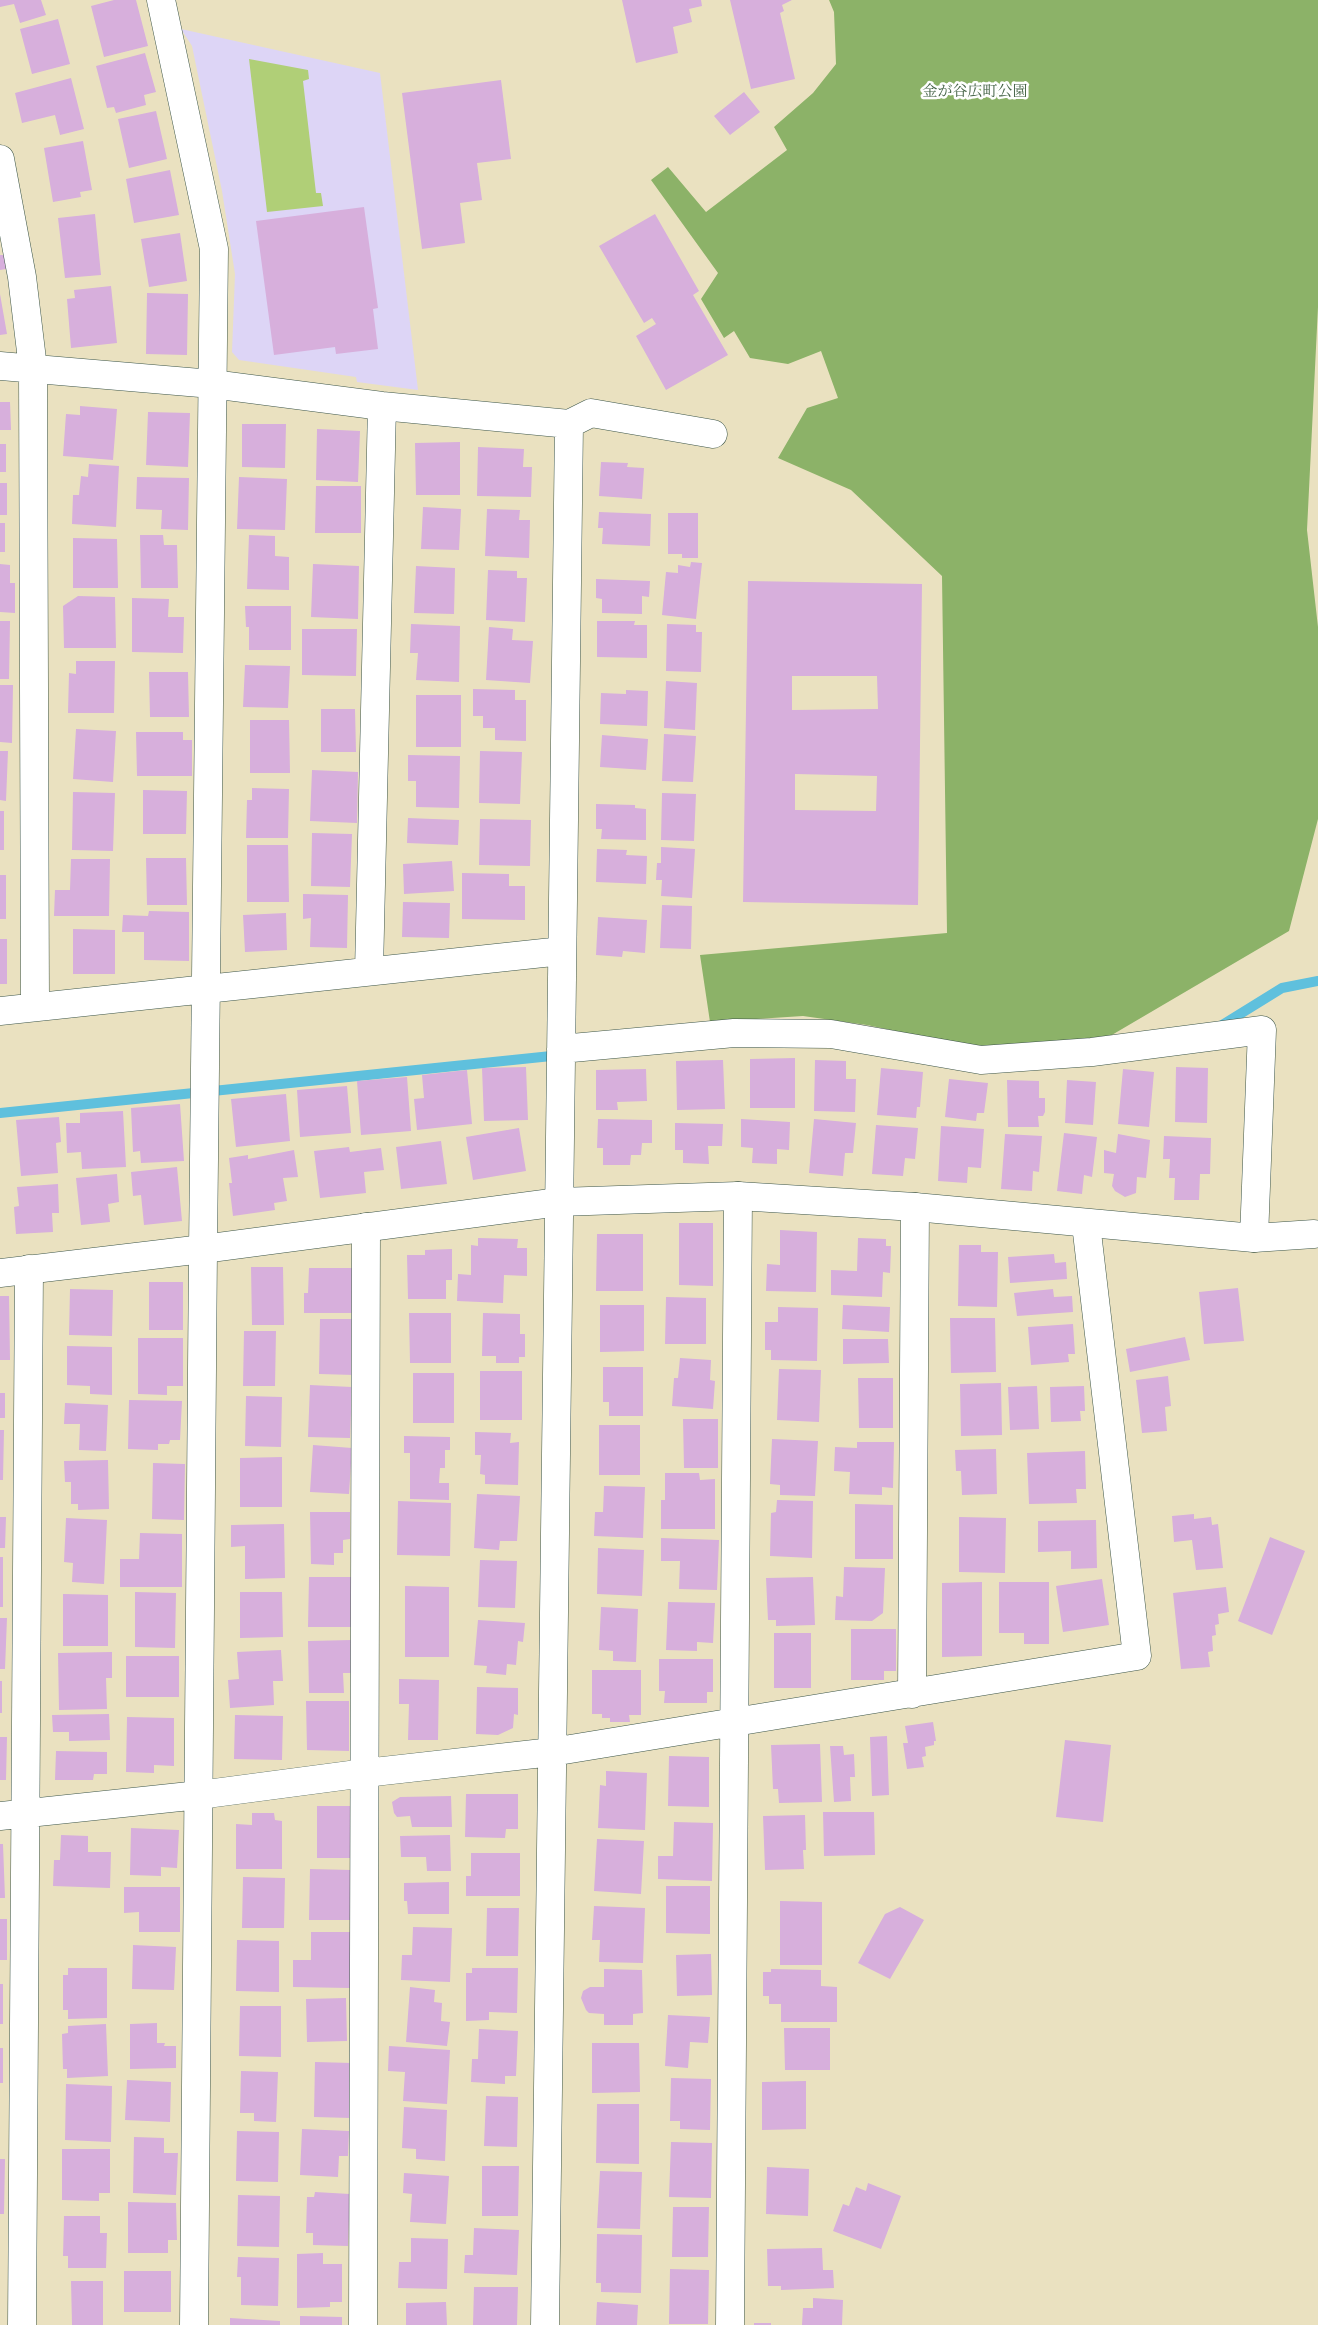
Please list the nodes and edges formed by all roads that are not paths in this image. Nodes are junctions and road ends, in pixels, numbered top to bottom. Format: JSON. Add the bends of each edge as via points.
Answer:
{"nodes":[{"id":1,"x":161,"y":0,"type":"edge"},
{"id":2,"x":0,"y":159,"type":"edge"},
{"id":3,"x":0,"y":366,"type":"edge"},
{"id":4,"x":33,"y":368,"type":"junction"},
{"id":5,"x":212,"y":384,"type":"junction"},
{"id":6,"x":382,"y":406,"type":"junction"},
{"id":7,"x":569,"y":424,"type":"junction"},
{"id":8,"x":713,"y":434,"type":"dead end"},
{"id":9,"x":562,"y":951,"type":"junction"},
{"id":10,"x":369,"y":971,"type":"junction"},
{"id":11,"x":206,"y":989,"type":"junction"},
{"id":12,"x":35,"y":1007,"type":"junction"},
{"id":13,"x":0,"y":1011,"type":"edge"},
{"id":14,"x":561,"y":1049,"type":"junction"},
{"id":15,"x":738,"y":1196,"type":"junction"},
{"id":16,"x":559,"y":1202,"type":"junction"},
{"id":17,"x":915,"y":1207,"type":"junction"},
{"id":18,"x":1086,"y":1224,"type":"junction"},
{"id":19,"x":366,"y":1227,"type":"junction"},
{"id":20,"x":1314,"y":1234,"type":"dead end"},
{"id":21,"x":1254,"y":1238,"type":"junction"},
{"id":22,"x":203,"y":1249,"type":"junction"},
{"id":23,"x":29,"y":1269,"type":"junction"},
{"id":24,"x":0,"y":1273,"type":"edge"},
{"id":25,"x":912,"y":1694,"type":"junction"},
{"id":26,"x":734,"y":1723,"type":"junction"},
{"id":27,"x":552,"y":1752,"type":"junction"},
{"id":28,"x":365,"y":1773,"type":"junction"},
{"id":29,"x":199,"y":1795,"type":"junction"},
{"id":30,"x":13,"y":1815,"type":"edge"},
{"id":31,"x":22,"y":2325,"type":"edge"},
{"id":32,"x":194,"y":2325,"type":"edge"},
{"id":33,"x":363,"y":2325,"type":"edge"},
{"id":34,"x":545,"y":2325,"type":"edge"},
{"id":35,"x":730,"y":2325,"type":"edge"}],
"edges":[{"from":1,"to":5,"type":"street","via":[[214,249]]},
{"from":2,"to":4,"type":"street","via":[[22,277]]},
{"from":3,"to":4,"type":"street"},
{"from":4,"to":5,"type":"street"},
{"from":4,"to":12,"type":"street"},
{"from":5,"to":6,"type":"street"},
{"from":5,"to":11,"type":"street"},
{"from":6,"to":7,"type":"street"},
{"from":6,"to":10,"type":"street"},
{"from":7,"to":8,"type":"street","via":[[591,414]]},
{"from":7,"to":9,"type":"street"},
{"from":9,"to":10,"type":"street"},
{"from":9,"to":14,"type":"street"},
{"from":10,"to":11,"type":"street"},
{"from":11,"to":12,"type":"street"},
{"from":11,"to":22,"type":"street"},
{"from":12,"to":13,"type":"street"},
{"from":14,"to":16,"type":"street"},
{"from":14,"to":21,"type":"street","via":[[734,1033],[832,1034],[981,1060],[1092,1052],[1262,1030]]},
{"from":15,"to":16,"type":"street"},
{"from":15,"to":17,"type":"street"},
{"from":15,"to":26,"type":"street"},
{"from":16,"to":19,"type":"street"},
{"from":16,"to":27,"type":"street"},
{"from":17,"to":18,"type":"street"},
{"from":17,"to":25,"type":"street"},
{"from":18,"to":21,"type":"street"},
{"from":18,"to":25,"type":"street","via":[[1137,1656]]},
{"from":19,"to":22,"type":"street"},
{"from":19,"to":28,"type":"street"},
{"from":20,"to":21,"type":"street"},
{"from":22,"to":23,"type":"street"},
{"from":22,"to":29,"type":"street"},
{"from":23,"to":24,"type":"street"},
{"from":23,"to":30,"type":"street"},
{"from":25,"to":26,"type":"street"},
{"from":26,"to":27,"type":"street"},
{"from":26,"to":35,"type":"street"},
{"from":27,"to":28,"type":"street"},
{"from":27,"to":34,"type":"street"},
{"from":28,"to":29,"type":"street"},
{"from":28,"to":33,"type":"street"},
{"from":29,"to":30,"type":"street"},
{"from":29,"to":32,"type":"street"},
{"from":30,"to":31,"type":"street"}]}
